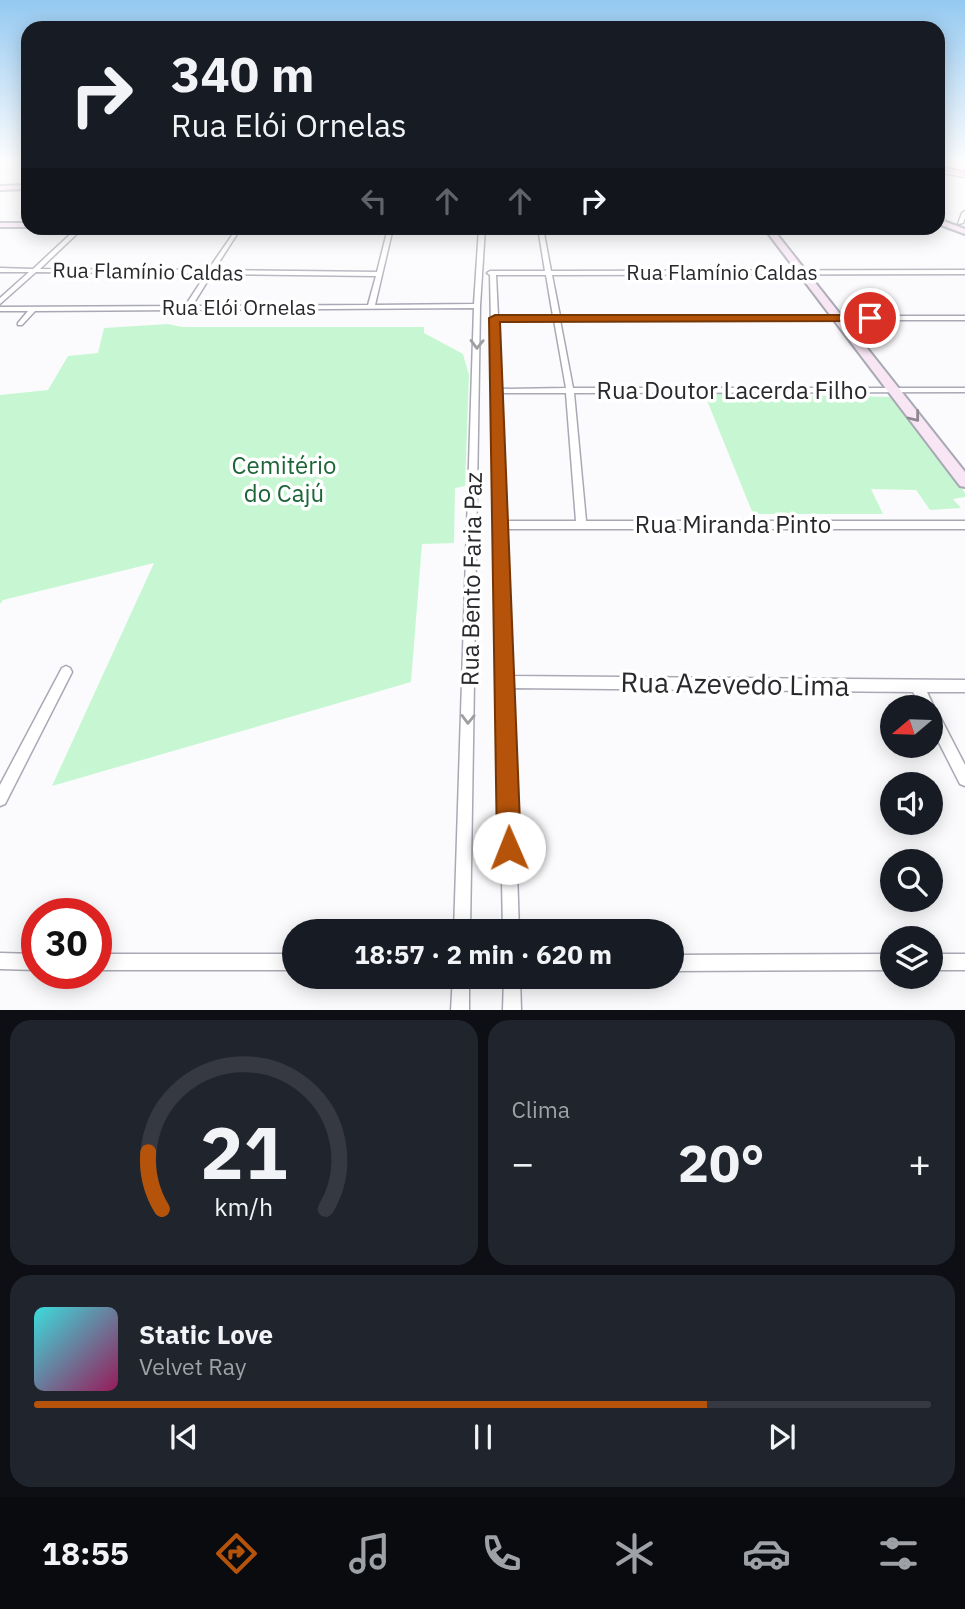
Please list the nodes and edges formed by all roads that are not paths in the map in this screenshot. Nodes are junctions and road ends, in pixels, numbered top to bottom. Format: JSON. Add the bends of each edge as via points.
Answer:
{"nodes":[{"id":1,"x":965,"y":213,"type":"edge"},
{"id":2,"x":945,"y":217,"type":"edge"},
{"id":3,"x":945,"y":224,"type":"edge"},
{"id":4,"x":963,"y":224,"type":"edge"},
{"id":5,"x":0,"y":225,"type":"edge"},
{"id":6,"x":21,"y":225,"type":"edge"},
{"id":7,"x":945,"y":225,"type":"edge"},
{"id":8,"x":965,"y":232,"type":"edge"},
{"id":9,"x":72,"y":235,"type":"edge"},
{"id":10,"x":234,"y":235,"type":"edge"},
{"id":11,"x":389,"y":235,"type":"edge"},
{"id":12,"x":482,"y":235,"type":"edge"},
{"id":13,"x":541,"y":235,"type":"edge"},
{"id":14,"x":773,"y":235,"type":"edge"},
{"id":15,"x":0,"y":270,"type":"edge"},
{"id":16,"x":33,"y":270,"type":"junction"},
{"id":17,"x":802,"y":272,"type":"junction"},
{"id":18,"x":965,"y":272,"type":"edge"},
{"id":19,"x":209,"y":273,"type":"junction"},
{"id":20,"x":479,"y":273,"type":"junction"},
{"id":21,"x":493,"y":273,"type":"junction"},
{"id":22,"x":379,"y":274,"type":"junction"},
{"id":23,"x":548,"y":274,"type":"junction"},
{"id":24,"x":0,"y":302,"type":"edge"},
{"id":25,"x":477,"y":306,"type":"junction"},
{"id":26,"x":371,"y":307,"type":"junction"},
{"id":27,"x":187,"y":308,"type":"junction"},
{"id":28,"x":0,"y":309,"type":"edge"},
{"id":29,"x":33,"y":309,"type":"junction"},
{"id":30,"x":495,"y":318,"type":"junction"},
{"id":31,"x":558,"y":318,"type":"junction"},
{"id":32,"x":838,"y":318,"type":"junction"},
{"id":33,"x":965,"y":318,"type":"edge"},
{"id":34,"x":20,"y":324,"type":"dead end"},
{"id":35,"x":894,"y":390,"type":"junction"},
{"id":36,"x":965,"y":390,"type":"edge"},
{"id":37,"x":498,"y":391,"type":"junction"},
{"id":38,"x":570,"y":391,"type":"junction"},
{"id":39,"x":965,"y":482,"type":"edge"},
{"id":40,"x":965,"y":524,"type":"edge"},
{"id":41,"x":501,"y":525,"type":"junction"},
{"id":42,"x":581,"y":525,"type":"junction"},
{"id":43,"x":66,"y":672,"type":"dead end"},
{"id":44,"x":505,"y":682,"type":"junction"},
{"id":45,"x":917,"y":686,"type":"junction"},
{"id":46,"x":965,"y":686,"type":"edge"},
{"id":47,"x":922,"y":695,"type":"edge"},
{"id":48,"x":943,"y":736,"type":"edge"},
{"id":49,"x":965,"y":779,"type":"edge"},
{"id":50,"x":0,"y":799,"type":"edge"},
{"id":51,"x":462,"y":919,"type":"edge"},
{"id":52,"x":511,"y":919,"type":"edge"},
{"id":53,"x":0,"y":961,"type":"edge"},
{"id":54,"x":21,"y":961,"type":"edge"},
{"id":55,"x":112,"y":962,"type":"edge"},
{"id":56,"x":282,"y":962,"type":"edge"},
{"id":57,"x":880,"y":962,"type":"edge"},
{"id":58,"x":943,"y":962,"type":"edge"},
{"id":59,"x":965,"y":962,"type":"edge"},
{"id":60,"x":684,"y":963,"type":"edge"},
{"id":61,"x":461,"y":989,"type":"edge"},
{"id":62,"x":512,"y":989,"type":"edge"},
{"id":63,"x":460,"y":1010,"type":"edge"},
{"id":64,"x":512,"y":1010,"type":"edge"}],
"edges":[{"from":1,"to":4,"type":"street"},
{"from":2,"to":4,"type":"main road"},
{"from":3,"to":4,"type":"main road"},
{"from":5,"to":6,"type":"main road"},
{"from":7,"to":8,"type":"main road"},
{"from":9,"to":16,"type":"street"},
{"from":10,"to":19,"type":"street"},
{"from":11,"to":22,"type":"street"},
{"from":12,"to":20,"type":"street","name":"Rua Bento Faria Paz"},
{"from":13,"to":23,"type":"street"},
{"from":14,"to":17,"type":"main road"},
{"from":15,"to":16,"type":"street","name":"Rua Flamínio Caldas"},
{"from":16,"to":19,"type":"street","name":"Rua Flamínio Caldas"},
{"from":16,"to":24,"type":"street"},
{"from":17,"to":18,"type":"street","name":"Rua Flamínio Caldas"},
{"from":17,"to":23,"type":"street","name":"Rua Flamínio Caldas"},
{"from":17,"to":32,"type":"main road"},
{"from":19,"to":22,"type":"street","name":"Rua Flamínio Caldas"},
{"from":19,"to":27,"type":"street"},
{"from":20,"to":21,"type":"street","name":"Rua Flamínio Caldas"},
{"from":20,"to":25,"type":"street","name":"Rua Bento Faria Paz"},
{"from":21,"to":23,"type":"street","name":"Rua Flamínio Caldas"},
{"from":21,"to":30,"type":"street","name":"Rua Bento Faria Paz"},
{"from":22,"to":26,"type":"street"},
{"from":23,"to":31,"type":"street"},
{"from":25,"to":26,"type":"street","name":"Rua Elói Ornelas"},
{"from":25,"to":51,"type":"street","name":"Rua Bento Faria Paz","one_way":true},
{"from":26,"to":27,"type":"street","name":"Rua Elói Ornelas"},
{"from":27,"to":29,"type":"street","name":"Rua Elói Ornelas"},
{"from":28,"to":29,"type":"street","name":"Rua Elói Ornelas"},
{"from":29,"to":34,"type":"street"},
{"from":30,"to":31,"type":"street"},
{"from":30,"to":37,"type":"street","name":"Rua Bento Faria Paz"},
{"from":31,"to":32,"type":"street"},
{"from":31,"to":38,"type":"street"},
{"from":32,"to":33,"type":"street"},
{"from":32,"to":35,"type":"main road"},
{"from":35,"to":36,"type":"street","name":"Rua Doutor Lacerda Filho"},
{"from":35,"to":38,"type":"street","name":"Rua Doutor Lacerda Filho"},
{"from":35,"to":39,"type":"main road","one_way":true},
{"from":37,"to":38,"type":"street","name":"Rua Doutor Lacerda Filho"},
{"from":37,"to":41,"type":"street","name":"Rua Bento Faria Paz"},
{"from":38,"to":42,"type":"street"},
{"from":40,"to":42,"type":"street","name":"Rua Miranda Pinto"},
{"from":41,"to":42,"type":"street","name":"Rua Miranda Pinto"},
{"from":41,"to":44,"type":"street","name":"Rua Bento Faria Paz"},
{"from":43,"to":50,"type":"street"},
{"from":44,"to":45,"type":"street","name":"Rua Azevedo Lima"},
{"from":44,"to":52,"type":"street","name":"Rua Bento Faria Paz"},
{"from":45,"to":46,"type":"street","name":"Rua Azevedo Lima"},
{"from":45,"to":47,"type":"street"},
{"from":48,"to":49,"type":"street"},
{"from":53,"to":54,"type":"street"},
{"from":55,"to":56,"type":"street"},
{"from":57,"to":60,"type":"street"},
{"from":58,"to":59,"type":"street"},
{"from":61,"to":63,"type":"street"},
{"from":62,"to":64,"type":"street"}]}
